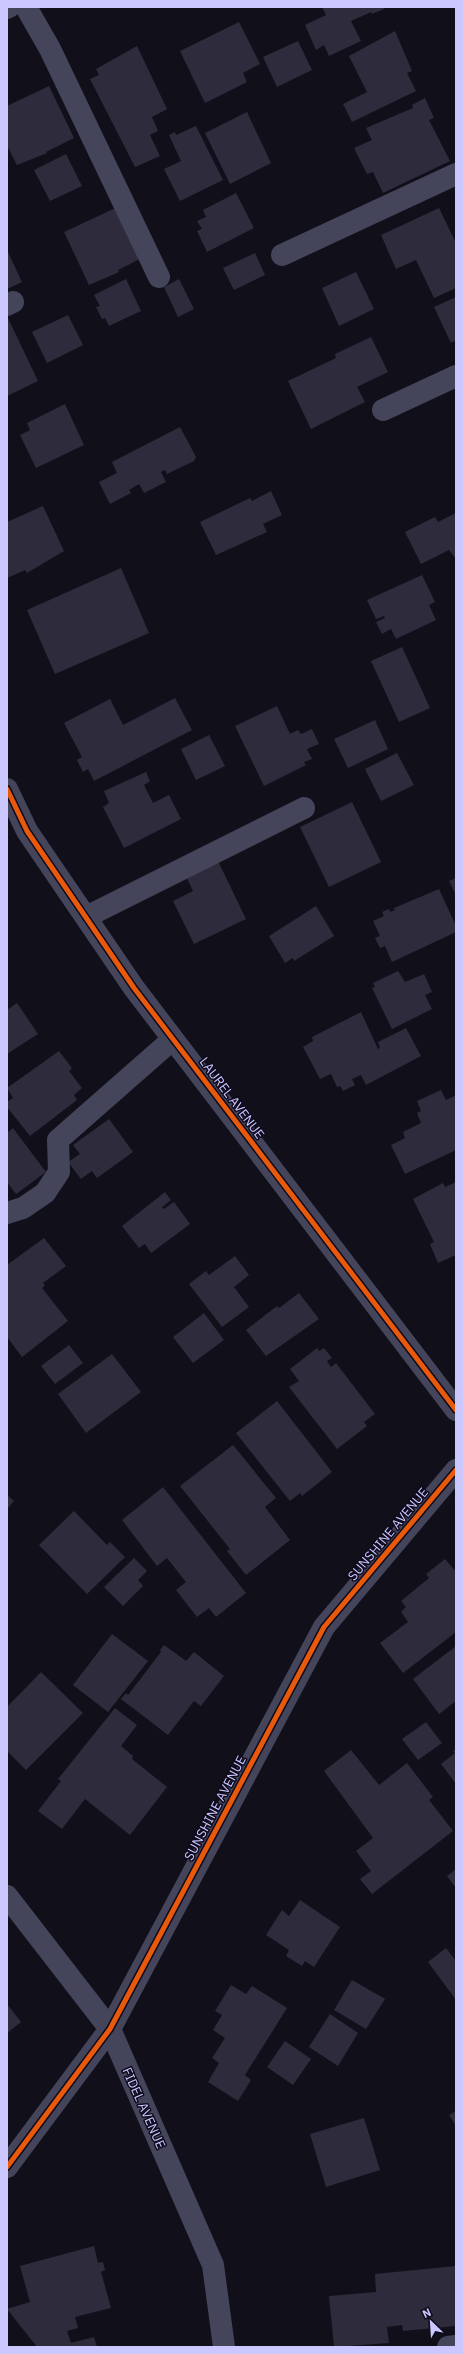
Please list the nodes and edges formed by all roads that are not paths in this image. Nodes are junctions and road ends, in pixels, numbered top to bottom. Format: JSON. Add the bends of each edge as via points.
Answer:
{"nodes":[{"id":1,"x":26,"y":7,"type":"edge"},
{"id":2,"x":456,"y":174,"type":"edge"},
{"id":3,"x":282,"y":255,"type":"dead end"},
{"id":4,"x":159,"y":277,"type":"dead end"},
{"id":5,"x":456,"y":376,"type":"edge"},
{"id":6,"x":383,"y":410,"type":"dead end"},
{"id":7,"x":7,"y":789,"type":"edge"},
{"id":8,"x":304,"y":808,"type":"dead end"},
{"id":9,"x":86,"y":917,"type":"junction"},
{"id":10,"x":172,"y":1039,"type":"junction"},
{"id":11,"x":7,"y":1213,"type":"edge"},
{"id":12,"x":456,"y":1410,"type":"edge"},
{"id":13,"x":456,"y":1470,"type":"edge"},
{"id":14,"x":7,"y":1896,"type":"edge"},
{"id":15,"x":110,"y":2029,"type":"junction"},
{"id":16,"x":7,"y":2167,"type":"edge"},
{"id":17,"x":456,"y":2346,"type":"edge"},
{"id":18,"x":224,"y":2347,"type":"edge"},
{"id":19,"x":448,"y":2347,"type":"edge"}],
"edges":[{"from":1,"to":4,"type":"street","via":[[50,49]]},
{"from":2,"to":3,"type":"street"},
{"from":5,"to":6,"type":"street"},
{"from":7,"to":9,"type":"street","name":"LAUREL AVENUE","via":[[27,831]]},
{"from":8,"to":9,"type":"street"},
{"from":9,"to":10,"type":"street","name":"LAUREL AVENUE"},
{"from":10,"to":11,"type":"street","via":[[58,1140],[59,1172],[46,1193],[23,1208]]},
{"from":10,"to":12,"type":"street","name":"LAUREL AVENUE"},
{"from":13,"to":15,"type":"street","name":"SUNSHINE AVENUE","via":[[324,1627]]},
{"from":14,"to":15,"type":"street","name":"FIDEL AVENUE"},
{"from":15,"to":16,"type":"street","name":"SUNSHINE AVENUE"},
{"from":15,"to":18,"type":"street","name":"FIDEL AVENUE","via":[[213,2265]]},
{"from":17,"to":19,"type":"street"}]}
